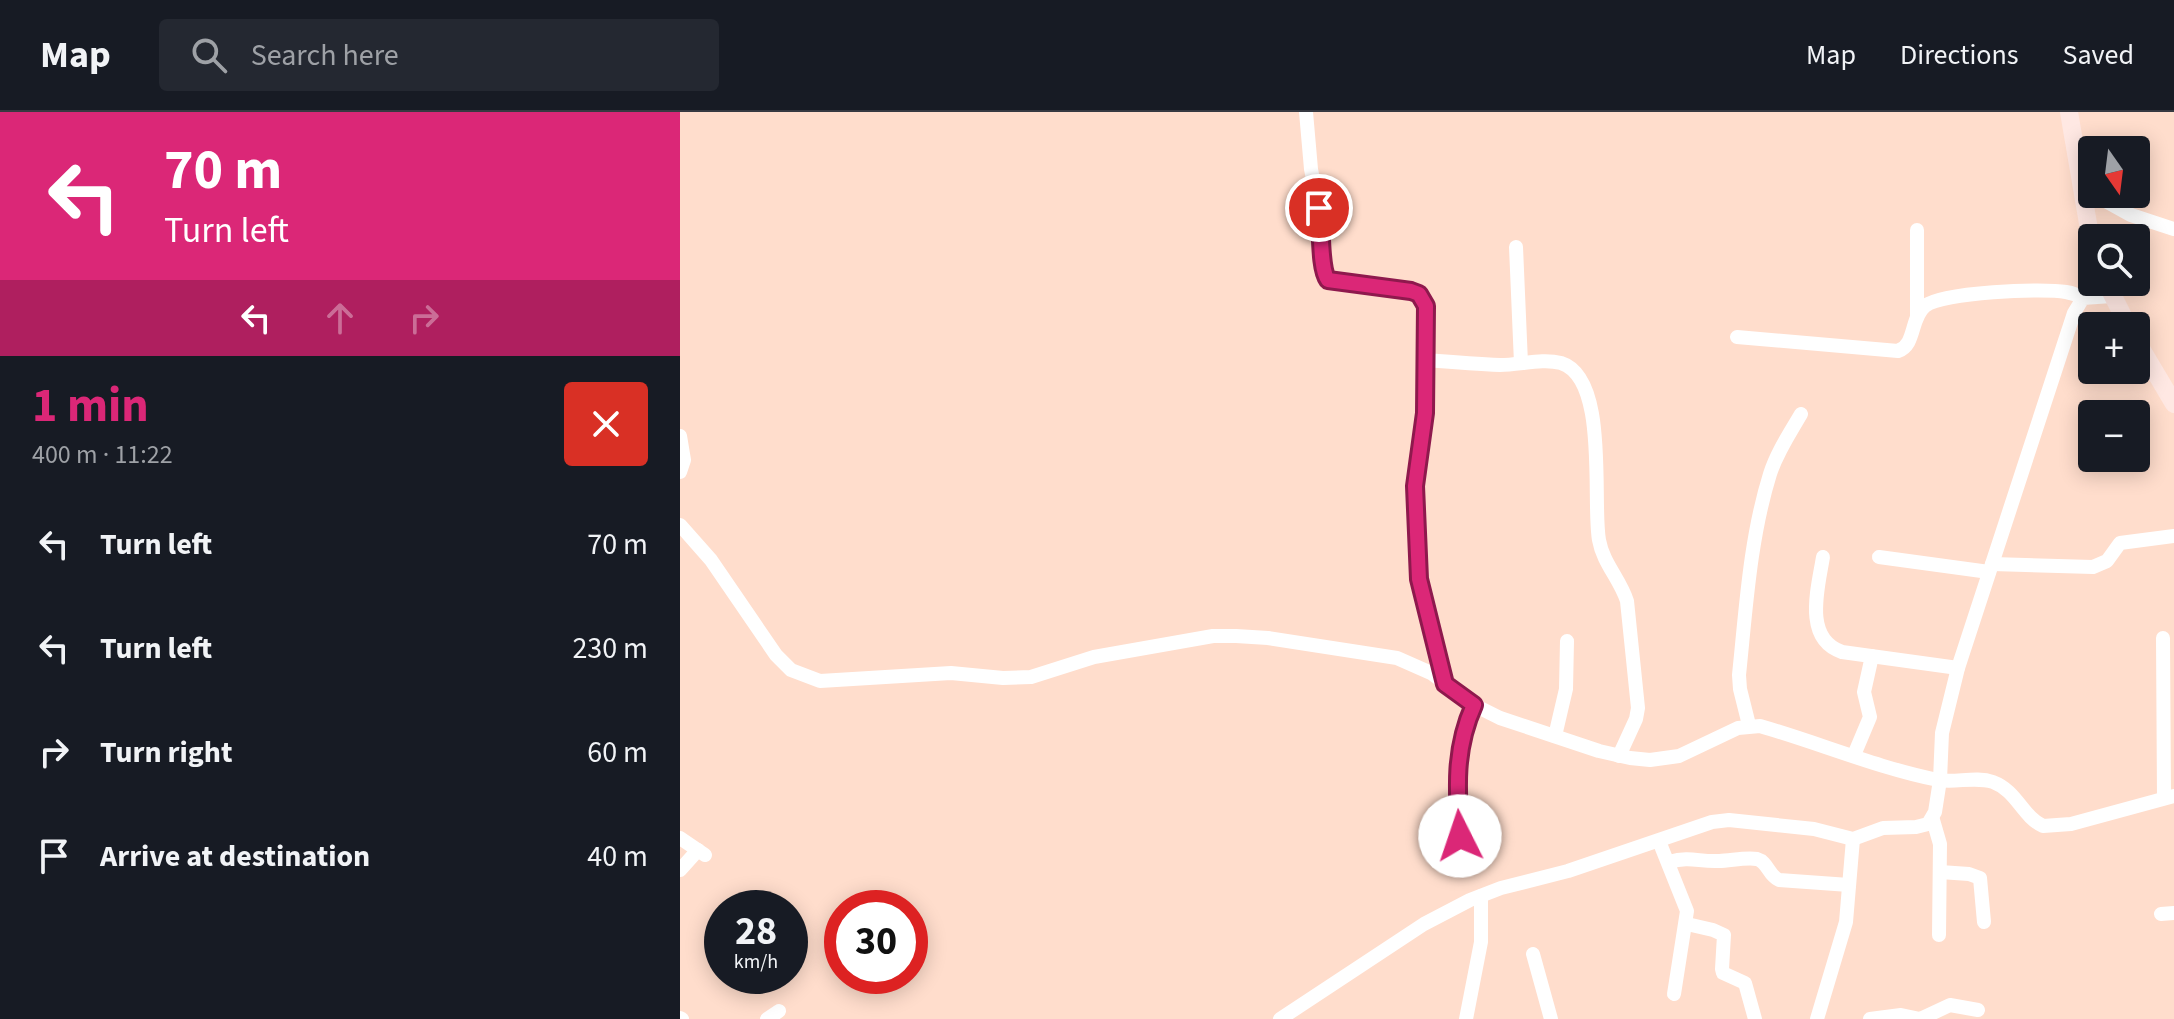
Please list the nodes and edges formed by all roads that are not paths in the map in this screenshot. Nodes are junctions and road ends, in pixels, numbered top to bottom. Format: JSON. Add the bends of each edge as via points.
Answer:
{"nodes":[{"id":1,"x":1306,"y":112,"type":"edge"},
{"id":2,"x":2069,"y":112,"type":"edge"},
{"id":3,"x":2078,"y":149,"type":"edge"},
{"id":4,"x":2118,"y":208,"type":"edge"},
{"id":5,"x":2174,"y":229,"type":"edge"},
{"id":6,"x":1917,"y":230,"type":"dead end"},
{"id":7,"x":1516,"y":247,"type":"dead end"},
{"id":8,"x":2089,"y":296,"type":"edge"},
{"id":9,"x":2083,"y":298,"type":"junction"},
{"id":10,"x":1917,"y":316,"type":"junction"},
{"id":11,"x":1737,"y":337,"type":"dead end"},
{"id":12,"x":1427,"y":360,"type":"junction"},
{"id":13,"x":1521,"y":363,"type":"junction"},
{"id":14,"x":2150,"y":364,"type":"edge"},
{"id":15,"x":2174,"y":404,"type":"edge"},
{"id":16,"x":1801,"y":414,"type":"dead end"},
{"id":17,"x":680,"y":436,"type":"edge"},
{"id":18,"x":680,"y":472,"type":"edge"},
{"id":19,"x":680,"y":525,"type":"edge"},
{"id":20,"x":2174,"y":536,"type":"edge"},
{"id":21,"x":1823,"y":557,"type":"dead end"},
{"id":22,"x":1879,"y":557,"type":"dead end"},
{"id":23,"x":1990,"y":568,"type":"junction"},
{"id":24,"x":2163,"y":638,"type":"dead end"},
{"id":25,"x":1567,"y":641,"type":"dead end"},
{"id":26,"x":1872,"y":656,"type":"junction"},
{"id":27,"x":1958,"y":668,"type":"junction"},
{"id":28,"x":1445,"y":684,"type":"junction"},
{"id":29,"x":1474,"y":705,"type":"junction"},
{"id":30,"x":1749,"y":725,"type":"junction"},
{"id":31,"x":1555,"y":736,"type":"junction"},
{"id":32,"x":1854,"y":755,"type":"junction"},
{"id":33,"x":1619,"y":756,"type":"junction"},
{"id":34,"x":1939,"y":785,"type":"junction"},
{"id":35,"x":2169,"y":797,"type":"edge"},
{"id":36,"x":1934,"y":816,"type":"junction"},
{"id":37,"x":1460,"y":836,"type":"dead end"},
{"id":38,"x":680,"y":838,"type":"edge"},
{"id":39,"x":1853,"y":839,"type":"junction"},
{"id":40,"x":1659,"y":841,"type":"junction"},
{"id":41,"x":1669,"y":862,"type":"junction"},
{"id":42,"x":680,"y":870,"type":"edge"},
{"id":43,"x":1940,"y":872,"type":"junction"},
{"id":44,"x":1849,"y":885,"type":"junction"},
{"id":45,"x":1481,"y":896,"type":"junction"},
{"id":46,"x":1984,"y":922,"type":"dead end"},
{"id":47,"x":1687,"y":924,"type":"junction"},
{"id":48,"x":1939,"y":935,"type":"dead end"},
{"id":49,"x":1533,"y":954,"type":"dead end"},
{"id":50,"x":1674,"y":994,"type":"dead end"},
{"id":51,"x":1978,"y":1010,"type":"dead end"},
{"id":52,"x":1280,"y":1019,"type":"edge"},
{"id":53,"x":1466,"y":1019,"type":"edge"},
{"id":54,"x":1551,"y":1019,"type":"edge"},
{"id":55,"x":1755,"y":1019,"type":"edge"},
{"id":56,"x":1817,"y":1019,"type":"edge"},
{"id":57,"x":1870,"y":1019,"type":"edge"}],
"edges":[{"from":1,"to":12,"type":"street","via":[[1325,276],[1334,282],[1419,294],[1426,306]]},
{"from":2,"to":3,"type":"main road"},
{"from":4,"to":5,"type":"street"},
{"from":6,"to":10,"type":"street"},
{"from":7,"to":13,"type":"street"},
{"from":8,"to":9,"type":"street"},
{"from":9,"to":10,"type":"street","via":[[2059,291],[1951,296],[1927,304]]},
{"from":9,"to":23,"type":"street"},
{"from":10,"to":11,"type":"street","via":[[1908,344],[1898,351]]},
{"from":12,"to":13,"type":"street"},
{"from":12,"to":28,"type":"street","via":[[1415,486],[1419,579]]},
{"from":13,"to":33,"type":"street","via":[[1562,363],[1577,372],[1587,395],[1597,461],[1599,540],[1627,601],[1638,697],[1636,719]]},
{"from":14,"to":15,"type":"main road"},
{"from":16,"to":30,"type":"street","via":[[1771,472],[1756,533],[1739,675]]},
{"from":17,"to":18,"type":"street"},
{"from":19,"to":28,"type":"street","via":[[711,560],[776,655],[791,670],[820,681],[951,673],[1031,677],[1094,657],[1236,636],[1397,658]]},
{"from":20,"to":23,"type":"street","via":[[2120,543],[2107,561],[2093,567]]},
{"from":21,"to":26,"type":"street","via":[[1816,607],[1820,636],[1833,649]]},
{"from":22,"to":23,"type":"street"},
{"from":23,"to":27,"type":"street"},
{"from":24,"to":35,"type":"street"},
{"from":25,"to":31,"type":"street","via":[[1566,689]]},
{"from":26,"to":27,"type":"street"},
{"from":26,"to":32,"type":"street","via":[[1864,692],[1870,717]]},
{"from":27,"to":34,"type":"street","via":[[1942,733]]},
{"from":28,"to":29,"type":"street"},
{"from":29,"to":31,"type":"street"},
{"from":29,"to":37,"type":"street","via":[[1457,765]]},
{"from":30,"to":32,"type":"street"},
{"from":30,"to":33,"type":"street","via":[[1679,756]]},
{"from":31,"to":33,"type":"street"},
{"from":32,"to":34,"type":"street"},
{"from":34,"to":35,"type":"street","via":[[1985,779],[1996,783],[2043,826],[2071,824]]},
{"from":34,"to":36,"type":"street"},
{"from":36,"to":39,"type":"street","via":[[1922,827],[1883,828]]},
{"from":36,"to":43,"type":"street"},
{"from":38,"to":42,"type":"street","via":[[701,853]]},
{"from":39,"to":40,"type":"street","via":[[1729,820]]},
{"from":39,"to":44,"type":"street"},
{"from":40,"to":41,"type":"street"},
{"from":40,"to":45,"type":"street"},
{"from":41,"to":44,"type":"street","via":[[1755,859],[1779,880]]},
{"from":41,"to":47,"type":"street","via":[[1684,898]]},
{"from":43,"to":46,"type":"street","via":[[1980,878]]},
{"from":43,"to":48,"type":"street"},
{"from":44,"to":56,"type":"street","via":[[1842,940]]},
{"from":45,"to":52,"type":"street","via":[[1424,924]]},
{"from":45,"to":53,"type":"street","via":[[1481,942]]},
{"from":47,"to":50,"type":"street"},
{"from":47,"to":55,"type":"street","via":[[1724,935],[1723,973],[1745,983]]},
{"from":49,"to":54,"type":"street"},
{"from":51,"to":57,"type":"street","via":[[1950,1005],[1920,1019]]}]}
